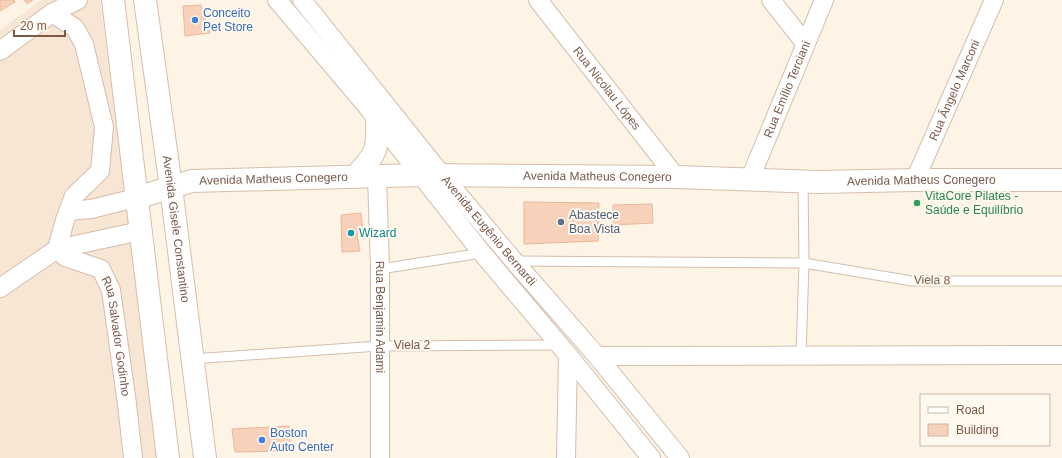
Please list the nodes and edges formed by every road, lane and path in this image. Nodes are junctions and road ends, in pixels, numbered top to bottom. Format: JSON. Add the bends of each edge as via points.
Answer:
{"nodes":[{"id":1,"x":78,"y":0,"type":"edge"},
{"id":2,"x":113,"y":0,"type":"edge"},
{"id":3,"x":145,"y":0,"type":"edge"},
{"id":4,"x":278,"y":0,"type":"edge"},
{"id":5,"x":302,"y":0,"type":"edge"},
{"id":6,"x":538,"y":0,"type":"edge"},
{"id":7,"x":771,"y":0,"type":"edge"},
{"id":8,"x":824,"y":0,"type":"edge"},
{"id":9,"x":994,"y":0,"type":"edge"},
{"id":10,"x":52,"y":13,"type":"junction"},
{"id":11,"x":806,"y":43,"type":"junction"},
{"id":12,"x":0,"y":51,"type":"edge"},
{"id":13,"x":377,"y":120,"type":"junction"},
{"id":14,"x":421,"y":175,"type":"junction"},
{"id":15,"x":442,"y":175,"type":"junction"},
{"id":16,"x":356,"y":176,"type":"junction"},
{"id":17,"x":377,"y":176,"type":"junction"},
{"id":18,"x":676,"y":177,"type":"junction"},
{"id":19,"x":750,"y":179,"type":"junction"},
{"id":20,"x":803,"y":180,"type":"junction"},
{"id":21,"x":915,"y":180,"type":"junction"},
{"id":22,"x":1062,"y":180,"type":"edge"},
{"id":23,"x":171,"y":187,"type":"junction"},
{"id":24,"x":136,"y":198,"type":"junction"},
{"id":25,"x":68,"y":211,"type":"junction"},
{"id":26,"x":140,"y":231,"type":"junction"},
{"id":27,"x":57,"y":249,"type":"junction"},
{"id":28,"x":482,"y":253,"type":"junction"},
{"id":29,"x":514,"y":261,"type":"junction"},
{"id":30,"x":804,"y":264,"type":"junction"},
{"id":31,"x":380,"y":269,"type":"junction"},
{"id":32,"x":1062,"y":281,"type":"edge"},
{"id":33,"x":0,"y":288,"type":"edge"},
{"id":34,"x":379,"y":346,"type":"junction"},
{"id":35,"x":564,"y":350,"type":"junction"},
{"id":36,"x":801,"y":355,"type":"junction"},
{"id":37,"x":1062,"y":355,"type":"edge"},
{"id":38,"x":597,"y":356,"type":"junction"},
{"id":39,"x":192,"y":359,"type":"junction"},
{"id":40,"x":133,"y":458,"type":"edge"},
{"id":41,"x":168,"y":458,"type":"edge"},
{"id":42,"x":205,"y":458,"type":"edge"},
{"id":43,"x":380,"y":458,"type":"edge"},
{"id":44,"x":566,"y":458,"type":"edge"},
{"id":45,"x":651,"y":458,"type":"edge"},
{"id":46,"x":680,"y":458,"type":"edge"}],
"edges":[{"from":1,"to":10,"type":"street"},
{"from":2,"to":24,"type":"main road"},
{"from":3,"to":23,"type":"main road","name":"Avenida Gisele Constantino"},
{"from":4,"to":13,"type":"street","name":"Avenida Eugênio Bernardi"},
{"from":5,"to":15,"type":"street","name":"Avenida Eugênio Bernardi"},
{"from":6,"to":18,"type":"street","name":"Rua Nicolau Lópes"},
{"from":7,"to":11,"type":"street"},
{"from":8,"to":11,"type":"street","name":"Rua Emílio Terciani"},
{"from":9,"to":21,"type":"street","name":"Rua Ângelo Marconi"},
{"from":10,"to":12,"type":"street"},
{"from":10,"to":25,"type":"street","via":[[75,28],[84,44],[104,127],[100,170],[74,196]]},
{"from":11,"to":19,"type":"street","name":"Rua Emílio Terciani"},
{"from":13,"to":14,"type":"street","name":"Avenida Eugênio Bernardi"},
{"from":13,"to":16,"type":"main road","via":[[378,141],[374,155]]},
{"from":14,"to":15,"type":"main road","name":"Avenida Matheus Conegero"},
{"from":14,"to":17,"type":"main road","name":"Avenida Matheus Conegero"},
{"from":14,"to":28,"type":"street","name":"Avenida Eugênio Bernardi"},
{"from":15,"to":18,"type":"main road","name":"Avenida Matheus Conegero"},
{"from":15,"to":29,"type":"street","name":"Avenida Eugênio Bernardi"},
{"from":16,"to":17,"type":"main road","name":"Avenida Matheus Conegero"},
{"from":16,"to":23,"type":"main road","name":"Avenida Matheus Conegero","via":[[192,181]]},
{"from":17,"to":31,"type":"street","name":"Rua Benjamin Adami"},
{"from":18,"to":19,"type":"main road","name":"Avenida Matheus Conegero"},
{"from":19,"to":20,"type":"main road","name":"Avenida Matheus Conegero"},
{"from":20,"to":21,"type":"main road","name":"Avenida Matheus Conegero"},
{"from":20,"to":30,"type":"lane"},
{"from":21,"to":22,"type":"main road","name":"Avenida Matheus Conegero"},
{"from":23,"to":24,"type":"main road","name":"Avenida Matheus Conegero"},
{"from":23,"to":39,"type":"main road","name":"Avenida Gisele Constantino"},
{"from":24,"to":25,"type":"street"},
{"from":24,"to":26,"type":"main road"},
{"from":25,"to":27,"type":"street"},
{"from":26,"to":27,"type":"street"},
{"from":26,"to":41,"type":"main road"},
{"from":27,"to":33,"type":"street"},
{"from":27,"to":40,"type":"street","name":"Rua Salvador Godinho","via":[[65,257],[101,269],[111,290]]},
{"from":28,"to":31,"type":"lane"},
{"from":28,"to":35,"type":"street","name":"Avenida Eugênio Bernardi"},
{"from":29,"to":30,"type":"lane","name":"Viela 8"},
{"from":29,"to":38,"type":"street","name":"Avenida Eugênio Bernardi"},
{"from":30,"to":32,"type":"lane","name":"Viela 8","via":[[912,281]]},
{"from":30,"to":36,"type":"lane"},
{"from":31,"to":34,"type":"street","name":"Rua Benjamin Adami"},
{"from":34,"to":35,"type":"lane","name":"Viela 2"},
{"from":34,"to":39,"type":"lane","name":"Viela 2"},
{"from":34,"to":43,"type":"street","name":"Rua Benjamin Adami"},
{"from":35,"to":44,"type":"street"},
{"from":35,"to":45,"type":"street","name":"Avenida Eugênio Bernardi"},
{"from":36,"to":37,"type":"street"},
{"from":36,"to":38,"type":"street"},
{"from":38,"to":46,"type":"street","name":"Avenida Eugênio Bernardi"},
{"from":39,"to":42,"type":"main road","name":"Avenida Gisele Constantino"}]}
